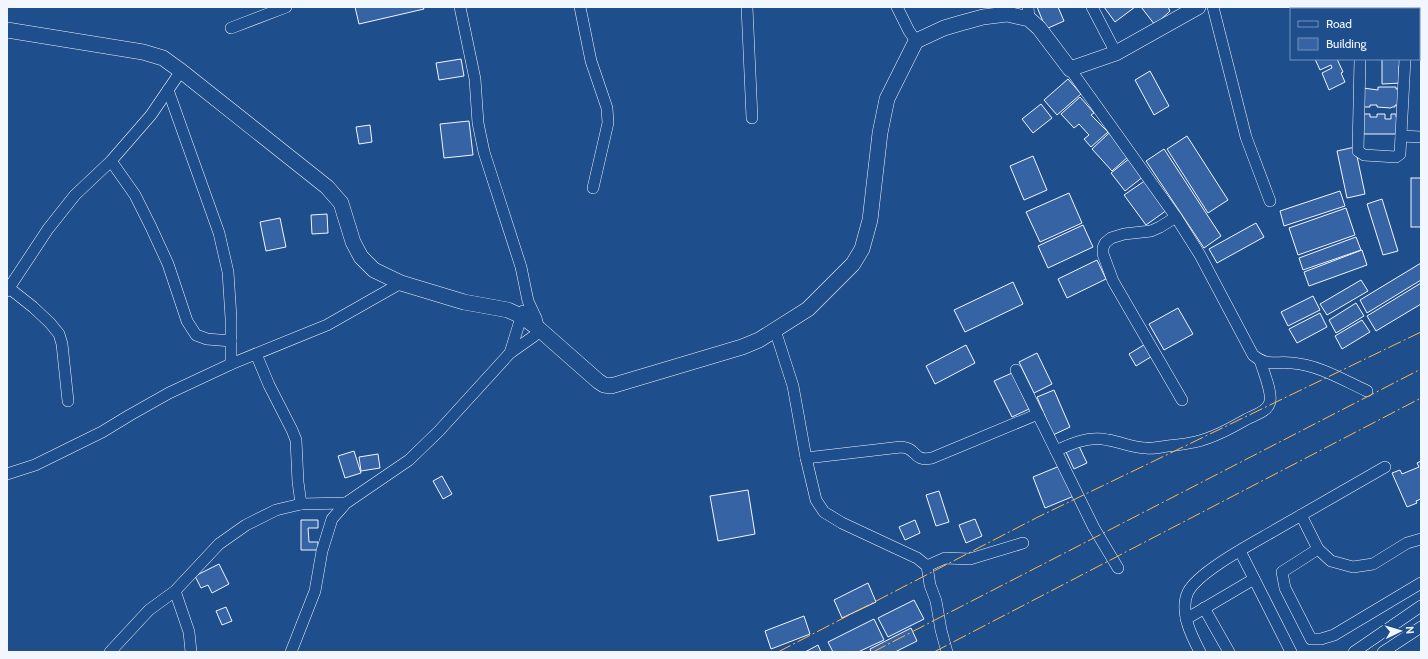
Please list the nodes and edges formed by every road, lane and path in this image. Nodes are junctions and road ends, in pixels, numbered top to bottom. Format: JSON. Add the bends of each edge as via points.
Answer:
{"nodes":[{"id":1,"x":286,"y":7,"type":"edge"},
{"id":2,"x":460,"y":7,"type":"edge"},
{"id":3,"x":580,"y":7,"type":"edge"},
{"id":4,"x":747,"y":7,"type":"edge"},
{"id":5,"x":898,"y":7,"type":"edge"},
{"id":6,"x":1092,"y":7,"type":"edge"},
{"id":7,"x":1198,"y":7,"type":"edge"},
{"id":8,"x":1213,"y":7,"type":"edge"},
{"id":9,"x":1029,"y":13,"type":"edge"},
{"id":10,"x":230,"y":28,"type":"dead end"},
{"id":11,"x":7,"y":30,"type":"edge"},
{"id":12,"x":916,"y":41,"type":"junction"},
{"id":13,"x":1116,"y":53,"type":"junction"},
{"id":14,"x":1360,"y":60,"type":"edge"},
{"id":15,"x":1405,"y":60,"type":"edge"},
{"id":16,"x":1070,"y":69,"type":"junction"},
{"id":17,"x":181,"y":71,"type":"junction"},
{"id":18,"x":168,"y":90,"type":"junction"},
{"id":19,"x":752,"y":118,"type":"dead end"},
{"id":20,"x":1401,"y":136,"type":"junction"},
{"id":21,"x":1421,"y":137,"type":"edge"},
{"id":22,"x":111,"y":161,"type":"junction"},
{"id":23,"x":593,"y":188,"type":"dead end"},
{"id":24,"x":1270,"y":201,"type":"dead end"},
{"id":25,"x":1176,"y":216,"type":"junction"},
{"id":26,"x":400,"y":283,"type":"junction"},
{"id":27,"x":8,"y":290,"type":"edge"},
{"id":28,"x":528,"y":301,"type":"junction"},
{"id":29,"x":521,"y":316,"type":"junction"},
{"id":30,"x":539,"y":329,"type":"junction"},
{"id":31,"x":775,"y":330,"type":"junction"},
{"id":32,"x":231,"y":341,"type":"junction"},
{"id":33,"x":510,"y":353,"type":"junction"},
{"id":34,"x":256,"y":354,"type":"junction"},
{"id":35,"x":1260,"y":360,"type":"junction"},
{"id":36,"x":231,"y":364,"type":"junction"},
{"id":37,"x":1016,"y":370,"type":"dead end"},
{"id":38,"x":1367,"y":391,"type":"dead end"},
{"id":39,"x":1182,"y":400,"type":"dead end"},
{"id":40,"x":68,"y":401,"type":"dead end"},
{"id":41,"x":1038,"y":414,"type":"junction"},
{"id":42,"x":1056,"y":451,"type":"junction"},
{"id":43,"x":806,"y":458,"type":"junction"},
{"id":44,"x":1385,"y":467,"type":"dead end"},
{"id":45,"x":7,"y":474,"type":"edge"},
{"id":46,"x":346,"y":502,"type":"junction"},
{"id":47,"x":301,"y":504,"type":"junction"},
{"id":48,"x":1301,"y":515,"type":"junction"},
{"id":49,"x":1421,"y":539,"type":"edge"},
{"id":50,"x":1023,"y":543,"type":"dead end"},
{"id":51,"x":1318,"y":549,"type":"junction"},
{"id":52,"x":1240,"y":551,"type":"junction"},
{"id":53,"x":927,"y":566,"type":"junction"},
{"id":54,"x":1118,"y":568,"type":"dead end"},
{"id":55,"x":1254,"y":579,"type":"junction"},
{"id":56,"x":1421,"y":583,"type":"edge"},
{"id":57,"x":175,"y":591,"type":"junction"},
{"id":58,"x":1421,"y":606,"type":"edge"},
{"id":59,"x":1204,"y":608,"type":"junction"},
{"id":60,"x":1186,"y":619,"type":"junction"},
{"id":61,"x":1421,"y":627,"type":"edge"},
{"id":62,"x":1359,"y":651,"type":"edge"},
{"id":63,"x":110,"y":652,"type":"edge"},
{"id":64,"x":191,"y":652,"type":"edge"},
{"id":65,"x":292,"y":652,"type":"edge"},
{"id":66,"x":947,"y":652,"type":"edge"},
{"id":67,"x":1200,"y":652,"type":"edge"},
{"id":68,"x":1228,"y":652,"type":"edge"},
{"id":69,"x":1291,"y":652,"type":"edge"},
{"id":70,"x":1383,"y":652,"type":"edge"}],
"edges":[{"from":1,"to":10,"type":"street"},
{"from":2,"to":28,"type":"street","via":[[475,80],[478,123],[484,152],[521,267]]},
{"from":3,"to":23,"type":"street","via":[[591,61],[607,108],[608,123]]},
{"from":4,"to":19,"type":"street"},
{"from":5,"to":12,"type":"street"},
{"from":6,"to":13,"type":"street"},
{"from":7,"to":13,"type":"street"},
{"from":8,"to":24,"type":"street","via":[[1246,137]]},
{"from":9,"to":12,"type":"street","via":[[983,17],[944,28]]},
{"from":9,"to":16,"type":"street"},
{"from":11,"to":17,"type":"street","via":[[143,52],[163,58]]},
{"from":12,"to":31,"type":"street","via":[[887,99],[880,133],[870,220],[862,249],[853,264],[808,309]]},
{"from":13,"to":16,"type":"street"},
{"from":14,"to":20,"type":"street","via":[[1358,152],[1364,155],[1396,157],[1400,154]]},
{"from":15,"to":20,"type":"street"},
{"from":16,"to":25,"type":"street"},
{"from":17,"to":18,"type":"street"},
{"from":17,"to":26,"type":"street","via":[[327,187],[341,203],[353,242],[361,257],[374,270]]},
{"from":18,"to":22,"type":"street","via":[[151,115]]},
{"from":18,"to":32,"type":"street","via":[[220,233],[228,272]]},
{"from":20,"to":21,"type":"street"},
{"from":22,"to":27,"type":"street","via":[[75,195]]},
{"from":22,"to":32,"type":"street","via":[[135,195],[152,227],[168,264],[187,321],[196,335],[207,339]]},
{"from":25,"to":35,"type":"street","via":[[1254,355]]},
{"from":25,"to":39,"type":"street","via":[[1151,231],[1118,235],[1105,243],[1103,254],[1114,281]]},
{"from":26,"to":29,"type":"street","via":[[464,302],[508,310]]},
{"from":26,"to":34,"type":"street","via":[[327,325]]},
{"from":27,"to":40,"type":"street","via":[[39,312],[59,334]]},
{"from":28,"to":29,"type":"street"},
{"from":28,"to":30,"type":"street"},
{"from":29,"to":30,"type":"street"},
{"from":29,"to":33,"type":"street"},
{"from":30,"to":31,"type":"street","via":[[598,381],[611,386],[742,347]]},
{"from":30,"to":33,"type":"street"},
{"from":31,"to":43,"type":"street","via":[[793,386]]},
{"from":32,"to":36,"type":"street"},
{"from":33,"to":46,"type":"street","via":[[439,432],[410,460]]},
{"from":34,"to":36,"type":"street"},
{"from":34,"to":47,"type":"street","via":[[296,440]]},
{"from":35,"to":38,"type":"street","via":[[1270,364],[1307,364]]},
{"from":35,"to":42,"type":"street","via":[[1270,403],[1262,412],[1207,439],[1148,448],[1091,439],[1072,443]]},
{"from":36,"to":45,"type":"street","via":[[169,393],[49,459]]},
{"from":37,"to":41,"type":"street"},
{"from":41,"to":42,"type":"street"},
{"from":41,"to":43,"type":"street","via":[[932,458],[919,458],[907,447],[901,447]]},
{"from":42,"to":54,"type":"street","via":[[1094,528]]},
{"from":43,"to":53,"type":"street","via":[[816,500],[824,512],[917,558]]},
{"from":44,"to":48,"type":"street"},
{"from":46,"to":47,"type":"street"},
{"from":46,"to":65,"type":"street","via":[[332,519],[322,551],[315,591]]},
{"from":47,"to":57,"type":"street","via":[[276,510],[246,525],[219,544]]},
{"from":48,"to":51,"type":"street"},
{"from":48,"to":52,"type":"street"},
{"from":49,"to":51,"type":"street","via":[[1407,543],[1373,564],[1353,567],[1332,561]]},
{"from":50,"to":53,"type":"street","via":[[970,559],[945,558]]},
{"from":51,"to":56,"type":"street","via":[[1282,572],[1285,588],[1312,639],[1334,635]]},
{"from":52,"to":55,"type":"street"},
{"from":52,"to":60,"type":"street","via":[[1201,577],[1188,592],[1184,609]]},
{"from":53,"to":66,"type":"street"},
{"from":55,"to":59,"type":"street"},
{"from":55,"to":69,"type":"street"},
{"from":57,"to":63,"type":"street","via":[[149,610]]},
{"from":57,"to":64,"type":"street","via":[[189,632]]},
{"from":58,"to":62,"type":"street"},
{"from":59,"to":60,"type":"street"},
{"from":59,"to":68,"type":"street"},
{"from":60,"to":67,"type":"street"},
{"from":61,"to":70,"type":"street"}]}
